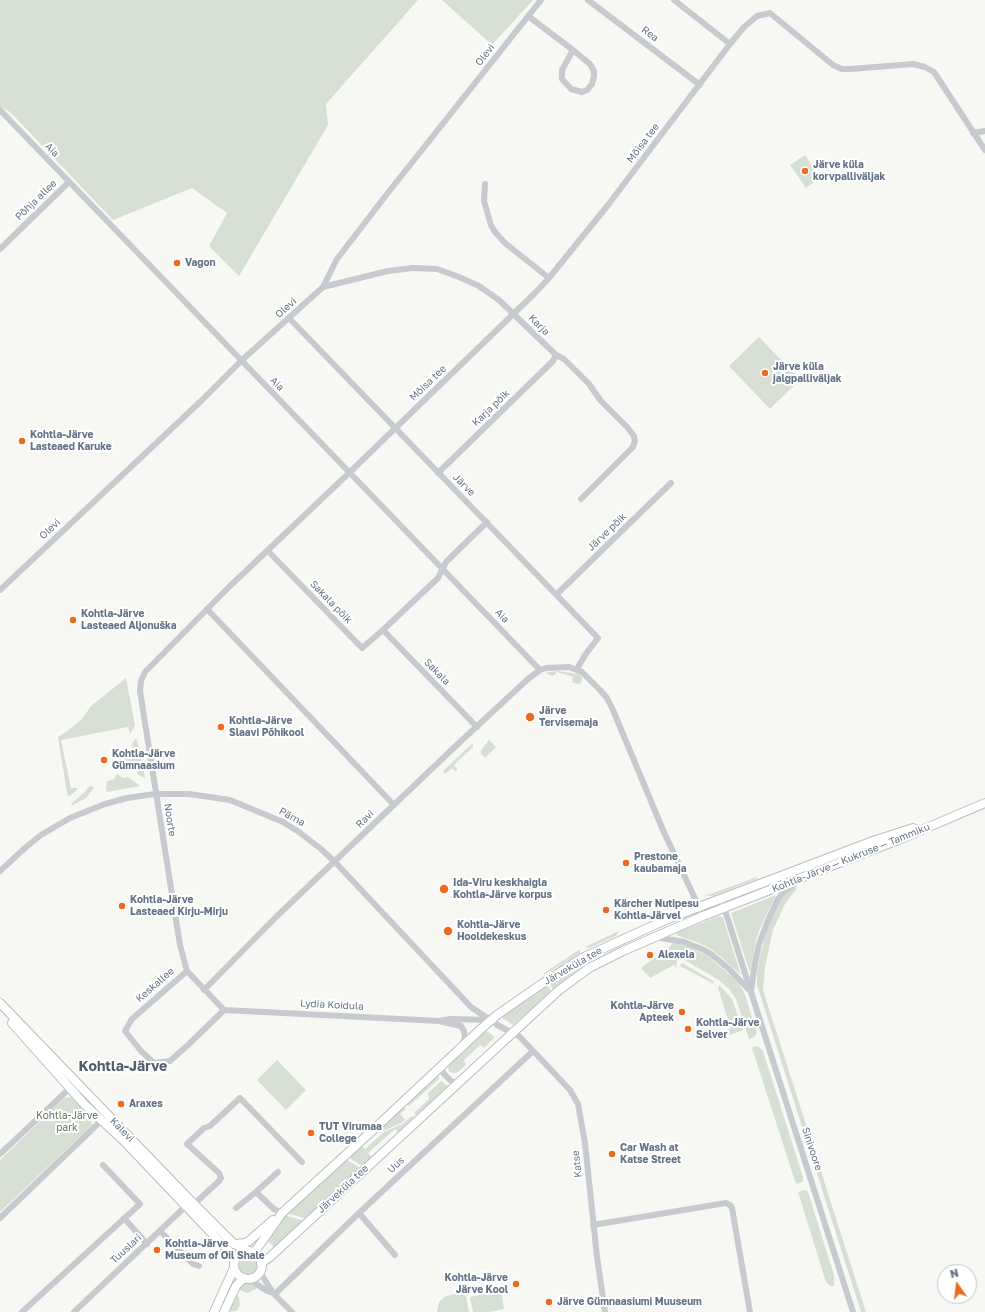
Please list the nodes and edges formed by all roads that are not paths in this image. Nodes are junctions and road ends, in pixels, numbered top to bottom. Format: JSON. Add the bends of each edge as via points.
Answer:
{"nodes":[{"id":1,"x":541,"y":0,"type":"edge"},
{"id":2,"x":588,"y":0,"type":"edge"},
{"id":3,"x":674,"y":0,"type":"edge"},
{"id":4,"x":528,"y":16,"type":"junction"},
{"id":5,"x":730,"y":44,"type":"junction"},
{"id":6,"x":573,"y":50,"type":"junction"},
{"id":7,"x":700,"y":85,"type":"junction"},
{"id":8,"x":0,"y":110,"type":"edge"},
{"id":9,"x":985,"y":131,"type":"edge"},
{"id":10,"x":973,"y":133,"type":"junction"},
{"id":11,"x":985,"y":150,"type":"edge"},
{"id":12,"x":69,"y":182,"type":"junction"},
{"id":13,"x":485,"y":184,"type":"dead end"},
{"id":14,"x":0,"y":249,"type":"edge"},
{"id":15,"x":549,"y":278,"type":"junction"},
{"id":16,"x":323,"y":287,"type":"junction"},
{"id":17,"x":515,"y":314,"type":"junction"},
{"id":18,"x":290,"y":318,"type":"junction"},
{"id":19,"x":556,"y":356,"type":"junction"},
{"id":20,"x":241,"y":361,"type":"junction"},
{"id":21,"x":395,"y":429,"type":"junction"},
{"id":22,"x":350,"y":473,"type":"junction"},
{"id":23,"x":438,"y":473,"type":"junction"},
{"id":24,"x":671,"y":483,"type":"dead end"},
{"id":25,"x":581,"y":499,"type":"dead end"},
{"id":26,"x":487,"y":522,"type":"junction"},
{"id":27,"x":268,"y":551,"type":"junction"},
{"id":28,"x":443,"y":569,"type":"junction"},
{"id":29,"x":0,"y":590,"type":"edge"},
{"id":30,"x":557,"y":594,"type":"junction"},
{"id":31,"x":207,"y":609,"type":"junction"},
{"id":32,"x":382,"y":630,"type":"junction"},
{"id":33,"x":543,"y":669,"type":"junction"},
{"id":34,"x":577,"y":669,"type":"junction"},
{"id":35,"x":145,"y":672,"type":"joint"},
{"id":36,"x":477,"y":727,"type":"junction"},
{"id":37,"x":155,"y":794,"type":"junction"},
{"id":38,"x":985,"y":803,"type":"edge"},
{"id":39,"x":394,"y":805,"type":"junction"},
{"id":40,"x":963,"y":812,"type":"junction"},
{"id":41,"x":335,"y":862,"type":"junction"},
{"id":42,"x":0,"y":871,"type":"edge"},
{"id":43,"x":802,"y":878,"type":"junction"},
{"id":44,"x":747,"y":889,"type":"joint"},
{"id":45,"x":721,"y":899,"type":"junction"},
{"id":46,"x":738,"y":902,"type":"joint"},
{"id":47,"x":699,"y":907,"type":"junction"},
{"id":48,"x":724,"y":907,"type":"junction"},
{"id":49,"x":703,"y":916,"type":"junction"},
{"id":50,"x":655,"y":937,"type":"junction"},
{"id":51,"x":187,"y":971,"type":"junction"},
{"id":52,"x":204,"y":990,"type":"junction"},
{"id":53,"x":751,"y":992,"type":"junction"},
{"id":54,"x":0,"y":1003,"type":"edge"},
{"id":55,"x":224,"y":1010,"type":"junction"},
{"id":56,"x":0,"y":1011,"type":"edge"},
{"id":57,"x":491,"y":1020,"type":"junction"},
{"id":58,"x":439,"y":1021,"type":"junction"},
{"id":59,"x":516,"y":1034,"type":"junction"},
{"id":60,"x":533,"y":1051,"type":"junction"},
{"id":61,"x":456,"y":1054,"type":"junction"},
{"id":62,"x":442,"y":1066,"type":"junction"},
{"id":63,"x":460,"y":1082,"type":"junction"},
{"id":64,"x":70,"y":1088,"type":"junction"},
{"id":65,"x":87,"y":1094,"type":"junction"},
{"id":66,"x":105,"y":1118,"type":"junction"},
{"id":67,"x":0,"y":1154,"type":"edge"},
{"id":68,"x":302,"y":1162,"type":"dead end"},
{"id":69,"x":103,"y":1165,"type":"dead end"},
{"id":70,"x":278,"y":1172,"type":"dead end"},
{"id":71,"x":256,"y":1192,"type":"junction"},
{"id":72,"x":190,"y":1205,"type":"junction"},
{"id":73,"x":236,"y":1208,"type":"dead end"},
{"id":74,"x":282,"y":1213,"type":"junction"},
{"id":75,"x":359,"y":1213,"type":"junction"},
{"id":76,"x":0,"y":1218,"type":"edge"},
{"id":77,"x":124,"y":1218,"type":"junction"},
{"id":78,"x":593,"y":1225,"type":"junction"},
{"id":79,"x":160,"y":1231,"type":"junction"},
{"id":80,"x":147,"y":1244,"type":"junction"},
{"id":81,"x":234,"y":1244,"type":"junction"},
{"id":82,"x":252,"y":1252,"type":"junction"},
{"id":83,"x":395,"y":1255,"type":"dead end"},
{"id":84,"x":262,"y":1263,"type":"junction"},
{"id":85,"x":234,"y":1265,"type":"junction"},
{"id":86,"x":199,"y":1266,"type":"dead end"},
{"id":87,"x":260,"y":1272,"type":"junction"},
{"id":88,"x":246,"y":1279,"type":"junction"},
{"id":89,"x":274,"y":1294,"type":"junction"},
{"id":90,"x":22,"y":1312,"type":"edge"},
{"id":91,"x":74,"y":1312,"type":"edge"},
{"id":92,"x":214,"y":1312,"type":"edge"},
{"id":93,"x":224,"y":1312,"type":"edge"},
{"id":94,"x":292,"y":1312,"type":"edge"},
{"id":95,"x":605,"y":1312,"type":"edge"},
{"id":96,"x":750,"y":1312,"type":"edge"},
{"id":97,"x":853,"y":1312,"type":"edge"}],
"edges":[{"from":1,"to":4,"type":"street","name":"Olevi"},
{"from":2,"to":7,"type":"street","name":"Rea"},
{"from":3,"to":5,"type":"street"},
{"from":4,"to":6,"type":"street"},
{"from":4,"to":16,"type":"street","name":"Olevi","via":[[337,259]]},
{"from":5,"to":7,"type":"street","name":"Mõisa tee"},
{"from":5,"to":10,"type":"street","name":"Mõisa tee","via":[[753,19],[770,13],[842,69],[913,64],[925,66],[934,72]]},
{"from":6,"to":6,"type":"street","via":[[590,64],[594,71],[592,84],[582,92],[572,89],[562,79],[562,70]]},
{"from":7,"to":15,"type":"street","name":"Mõisa tee","via":[[608,206]]},
{"from":8,"to":12,"type":"street","name":"Aia"},
{"from":9,"to":10,"type":"street"},
{"from":10,"to":11,"type":"street"},
{"from":12,"to":14,"type":"street","name":"Põhja allee"},
{"from":12,"to":20,"type":"street","name":"Aia"},
{"from":13,"to":15,"type":"street","via":[[484,200],[495,232]]},
{"from":15,"to":17,"type":"street","name":"Mõisa tee"},
{"from":16,"to":17,"type":"street","name":"Karja","via":[[388,271],[413,268],[437,270],[479,286]]},
{"from":16,"to":18,"type":"street","name":"Olevi"},
{"from":17,"to":19,"type":"street","name":"Karja"},
{"from":17,"to":21,"type":"street","name":"Mõisa tee"},
{"from":18,"to":20,"type":"street","name":"Olevi"},
{"from":18,"to":21,"type":"street","name":"Järve"},
{"from":19,"to":23,"type":"street","name":"Karja põik"},
{"from":19,"to":25,"type":"street","name":"Karja","via":[[564,359],[589,384],[627,427],[635,441],[626,456]]},
{"from":20,"to":22,"type":"street","name":"Aia"},
{"from":20,"to":29,"type":"street","name":"Olevi"},
{"from":21,"to":22,"type":"street","name":"Mõisa tee"},
{"from":21,"to":23,"type":"street","name":"Järve"},
{"from":22,"to":27,"type":"street","name":"Mõisa tee"},
{"from":22,"to":28,"type":"street","name":"Aia"},
{"from":23,"to":26,"type":"street","name":"Järve"},
{"from":24,"to":30,"type":"street","name":"Järve põik"},
{"from":26,"to":28,"type":"street","via":[[446,562]]},
{"from":26,"to":30,"type":"street","name":"Järve"},
{"from":27,"to":31,"type":"street","name":"Mõisa tee"},
{"from":27,"to":32,"type":"street","name":"Sakala põik","via":[[362,648]]},
{"from":28,"to":32,"type":"street","via":[[438,578]]},
{"from":28,"to":33,"type":"street","name":"Aia"},
{"from":30,"to":34,"type":"street","name":"Järve","via":[[598,638]]},
{"from":31,"to":35,"type":"street","name":"Mõisa tee"},
{"from":31,"to":39,"type":"street"},
{"from":32,"to":36,"type":"street","name":"Sakala"},
{"from":33,"to":34,"type":"street"},
{"from":33,"to":36,"type":"street","name":"Ravi","via":[[522,684]]},
{"from":34,"to":47,"type":"street","via":[[595,684],[610,704],[663,830]]},
{"from":35,"to":37,"type":"street","name":"Noorte","via":[[140,691]]},
{"from":36,"to":39,"type":"street","name":"Ravi"},
{"from":37,"to":41,"type":"street","name":"Pärna","via":[[190,794],[230,800],[293,828]]},
{"from":37,"to":42,"type":"street","name":"Pärna","via":[[105,804],[70,818],[41,835]]},
{"from":37,"to":51,"type":"street","name":"Noorte","via":[[180,945]]},
{"from":38,"to":40,"type":"main road","name":"Kohtla-Järve — Kukruse — Tammiku"},
{"from":39,"to":41,"type":"street","name":"Ravi"},
{"from":40,"to":43,"type":"main road","name":"Kohtla-Järve — Kukruse — Tammiku"},
{"from":40,"to":44,"type":"main road","name":"Kohtla-Järve — Kukruse — Tammiku","via":[[873,841]]},
{"from":41,"to":52,"type":"street","name":"Ravi"},
{"from":41,"to":57,"type":"street","name":"Pärna","via":[[471,1007]]},
{"from":43,"to":46,"type":"main road","name":"Kohtla-Järve — Kukruse — Tammiku"},
{"from":43,"to":53,"type":"street","name":"Sinivoore","via":[[784,891],[773,908],[759,944]]},
{"from":44,"to":45,"type":"main road","name":"Järveküla tee"},
{"from":45,"to":47,"type":"main road","name":"Järveküla tee"},
{"from":45,"to":48,"type":"street","name":"Sinivoore"},
{"from":46,"to":48,"type":"main road","name":"Järveküla tee"},
{"from":47,"to":49,"type":"street"},
{"from":47,"to":57,"type":"main road","name":"Järveküla tee","via":[[582,958]]},
{"from":48,"to":49,"type":"main road","name":"Järveküla tee"},
{"from":48,"to":53,"type":"street","name":"Sinivoore"},
{"from":49,"to":50,"type":"main road","name":"Järveküla tee"},
{"from":50,"to":53,"type":"street","name":"Sinivoore","via":[[702,948],[729,969]]},
{"from":50,"to":59,"type":"main road","name":"Järveküla tee","via":[[589,968],[558,991]]},
{"from":51,"to":52,"type":"street","name":"Keskallee"},
{"from":51,"to":55,"type":"street","name":"Keskallee","via":[[132,1019],[125,1031],[141,1051],[154,1063],[170,1061]]},
{"from":52,"to":55,"type":"street","name":"Keskallee"},
{"from":53,"to":97,"type":"street","name":"Sinivoore"},
{"from":54,"to":65,"type":"main road","name":"Kalevi"},
{"from":55,"to":58,"type":"street","name":"Lydia Koidula"},
{"from":56,"to":64,"type":"main road","name":"Kalevi"},
{"from":57,"to":58,"type":"street","name":"Lydia Koidula"},
{"from":57,"to":59,"type":"street","name":"Pärna"},
{"from":57,"to":61,"type":"main road","name":"Järveküla tee"},
{"from":58,"to":61,"type":"street","name":"Lydia Koidula","via":[[458,1025],[463,1029],[465,1041]]},
{"from":59,"to":60,"type":"street","name":"Katse"},
{"from":59,"to":63,"type":"main road","name":"Järveküla tee"},
{"from":60,"to":75,"type":"street","name":"Uus"},
{"from":60,"to":78,"type":"street","name":"Katse","via":[[570,1090],[578,1104],[586,1150]]},
{"from":61,"to":62,"type":"main road","name":"Järveküla tee"},
{"from":62,"to":63,"type":"street","via":[[443,1073],[450,1080]]},
{"from":62,"to":74,"type":"main road","name":"Järveküla tee"},
{"from":63,"to":84,"type":"main road","name":"Järveküla tee"},
{"from":64,"to":65,"type":"street","via":[[79,1088]]},
{"from":64,"to":66,"type":"main road","name":"Kalevi","via":[[86,1105]]},
{"from":64,"to":67,"type":"street"},
{"from":65,"to":66,"type":"main road","name":"Kalevi"},
{"from":66,"to":72,"type":"main road","name":"Kalevi"},
{"from":66,"to":76,"type":"street"},
{"from":68,"to":72,"type":"street","name":"Tuuslari","via":[[240,1098],[187,1144],[219,1173],[221,1178]]},
{"from":69,"to":77,"type":"street","via":[[140,1204]]},
{"from":70,"to":71,"type":"street"},
{"from":71,"to":73,"type":"street"},
{"from":71,"to":74,"type":"street"},
{"from":72,"to":79,"type":"street","name":"Tuuslari"},
{"from":72,"to":81,"type":"main road","name":"Kalevi"},
{"from":72,"to":85,"type":"main road","name":"Kalevi","via":[[229,1251]]},
{"from":74,"to":81,"type":"main road","via":[[249,1241]]},
{"from":74,"to":82,"type":"main road","name":"Järveküla tee"},
{"from":75,"to":83,"type":"street"},
{"from":75,"to":89,"type":"street","name":"Uus"},
{"from":77,"to":80,"type":"street"},
{"from":77,"to":90,"type":"street"},
{"from":78,"to":95,"type":"street","name":"Katse"},
{"from":78,"to":96,"type":"street","via":[[722,1204],[730,1205]]},
{"from":79,"to":80,"type":"street","name":"Tuuslari"},
{"from":79,"to":86,"type":"street","via":[[193,1264]]},
{"from":80,"to":91,"type":"street","name":"Tuuslari"},
{"from":81,"to":82,"type":"main road","name":"Kalevi"},
{"from":82,"to":84,"type":"main road"},
{"from":82,"to":85,"type":"main road","via":[[242,1252]]},
{"from":84,"to":87,"type":"main road"},
{"from":85,"to":88,"type":"main road","via":[[240,1276]]},
{"from":85,"to":92,"type":"main road"},
{"from":87,"to":88,"type":"main road","via":[[253,1278]]},
{"from":87,"to":89,"type":"street"},
{"from":88,"to":89,"type":"street"},
{"from":88,"to":93,"type":"main road","via":[[236,1286]]},
{"from":89,"to":94,"type":"street"}]}
